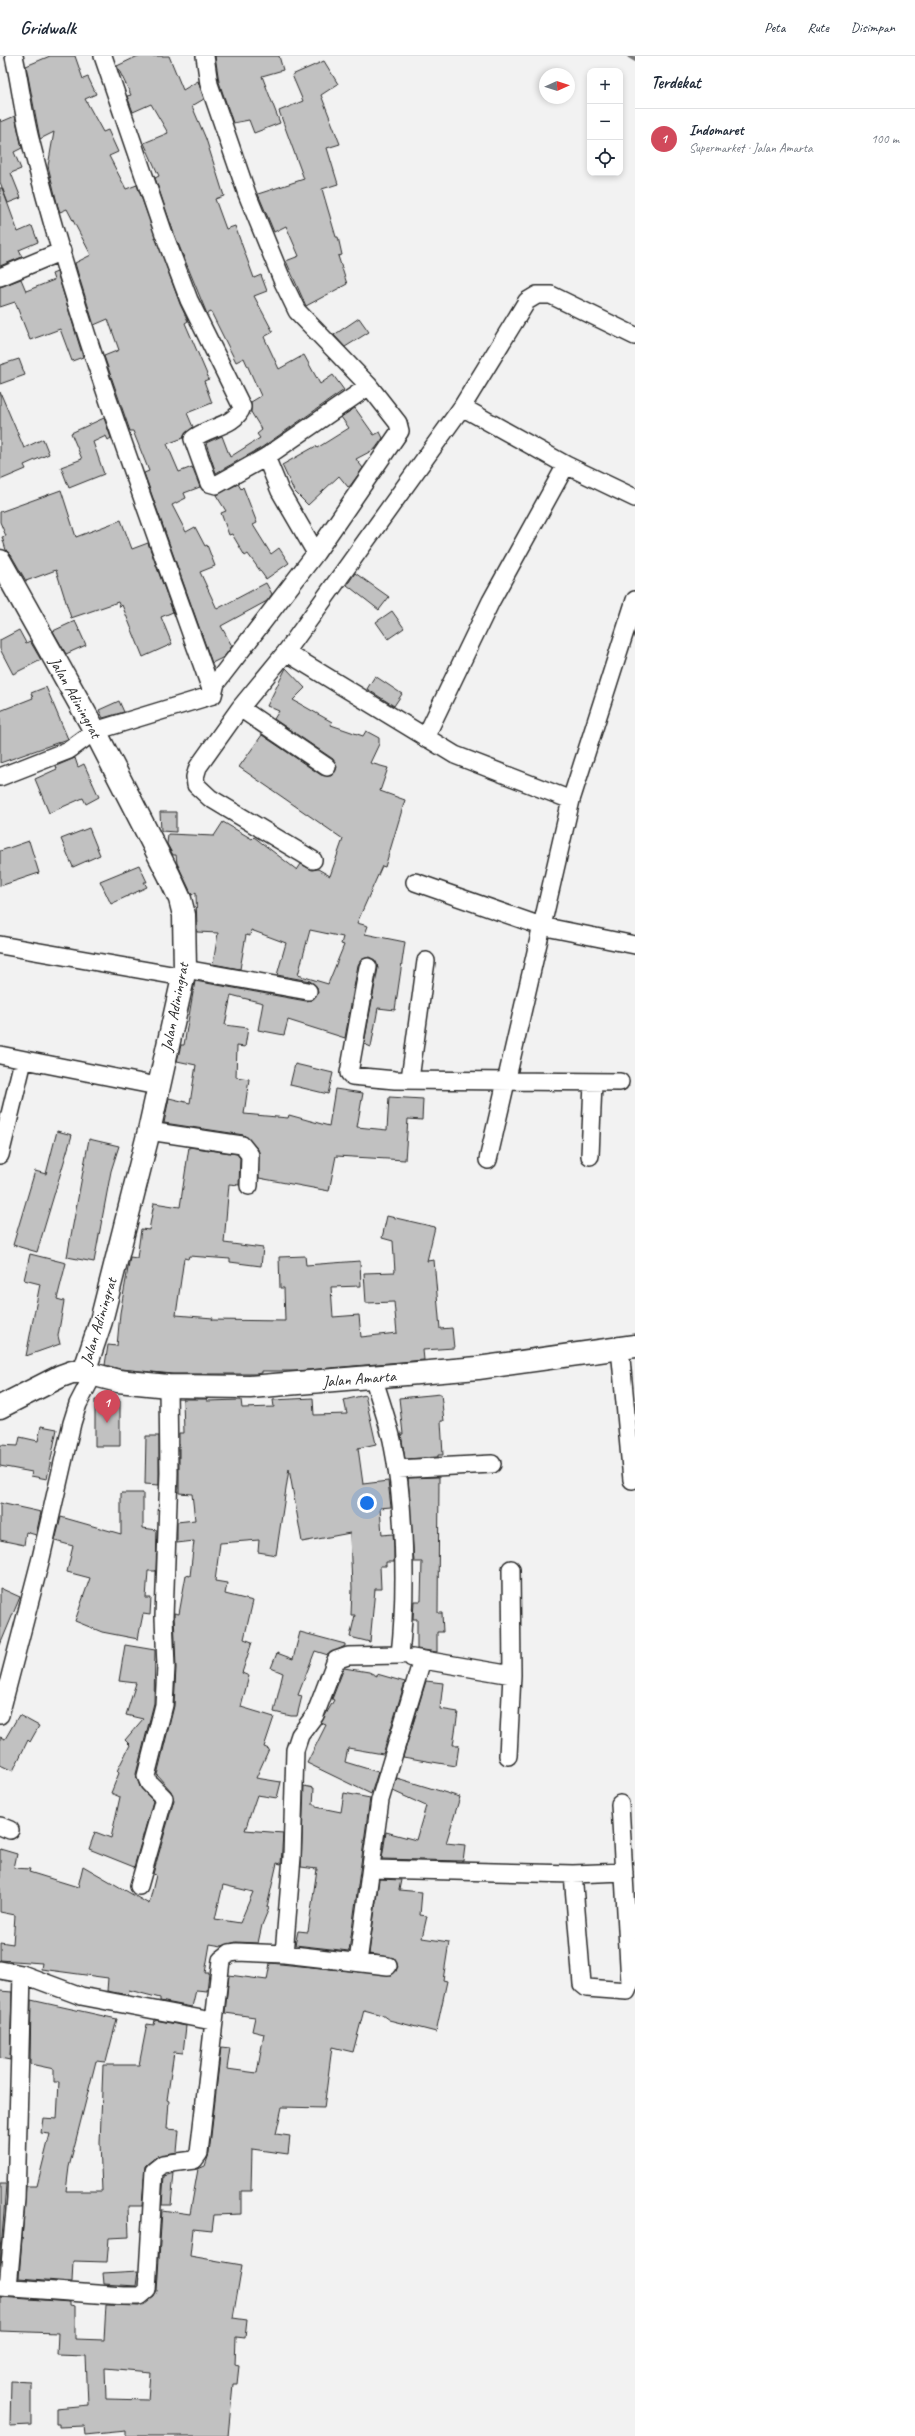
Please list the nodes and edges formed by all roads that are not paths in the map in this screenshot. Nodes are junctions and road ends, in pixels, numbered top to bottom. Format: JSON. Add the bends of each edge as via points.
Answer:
{"nodes":[{"id":1,"x":14,"y":56,"type":"edge"},
{"id":2,"x":103,"y":56,"type":"edge"},
{"id":3,"x":205,"y":56,"type":"edge"},
{"id":4,"x":62,"y":251,"type":"junction"},
{"id":5,"x":0,"y":277,"type":"edge"},
{"id":6,"x":635,"y":336,"type":"edge"},
{"id":7,"x":369,"y":386,"type":"junction"},
{"id":8,"x":462,"y":407,"type":"junction"},
{"id":9,"x":266,"y":457,"type":"junction"},
{"id":10,"x":566,"y":465,"type":"junction"},
{"id":11,"x":635,"y":498,"type":"edge"},
{"id":12,"x":316,"y":553,"type":"junction"},
{"id":13,"x":3,"y":571,"type":"edge"},
{"id":14,"x":635,"y":600,"type":"edge"},
{"id":15,"x":286,"y":652,"type":"junction"},
{"id":16,"x":213,"y":695,"type":"junction"},
{"id":17,"x":240,"y":708,"type":"junction"},
{"id":18,"x":95,"y":731,"type":"junction"},
{"id":19,"x":425,"y":738,"type":"junction"},
{"id":20,"x":327,"y":767,"type":"dead end"},
{"id":21,"x":0,"y":777,"type":"edge"},
{"id":22,"x":571,"y":800,"type":"junction"},
{"id":23,"x":313,"y":860,"type":"dead end"},
{"id":24,"x":415,"y":882,"type":"dead end"},
{"id":25,"x":542,"y":926,"type":"junction"},
{"id":26,"x":0,"y":945,"type":"edge"},
{"id":27,"x":635,"y":945,"type":"edge"},
{"id":28,"x":426,"y":961,"type":"dead end"},
{"id":29,"x":368,"y":967,"type":"dead end"},
{"id":30,"x":184,"y":973,"type":"junction"},
{"id":31,"x":308,"y":991,"type":"dead end"},
{"id":32,"x":0,"y":1055,"type":"edge"},
{"id":33,"x":23,"y":1061,"type":"junction"},
{"id":34,"x":410,"y":1078,"type":"junction"},
{"id":35,"x":506,"y":1080,"type":"junction"},
{"id":36,"x":620,"y":1082,"type":"dead end"},
{"id":37,"x":593,"y":1083,"type":"junction"},
{"id":38,"x":158,"y":1086,"type":"junction"},
{"id":39,"x":149,"y":1131,"type":"junction"},
{"id":40,"x":0,"y":1155,"type":"edge"},
{"id":41,"x":590,"y":1156,"type":"dead end"},
{"id":42,"x":488,"y":1160,"type":"dead end"},
{"id":43,"x":249,"y":1186,"type":"dead end"},
{"id":44,"x":627,"y":1347,"type":"edge"},
{"id":45,"x":88,"y":1373,"type":"junction"},
{"id":46,"x":373,"y":1376,"type":"junction"},
{"id":47,"x":168,"y":1386,"type":"junction"},
{"id":48,"x":0,"y":1407,"type":"edge"},
{"id":49,"x":492,"y":1464,"type":"dead end"},
{"id":50,"x":397,"y":1469,"type":"junction"},
{"id":51,"x":632,"y":1480,"type":"dead end"},
{"id":52,"x":511,"y":1569,"type":"dead end"},
{"id":53,"x":400,"y":1655,"type":"junction"},
{"id":54,"x":422,"y":1660,"type":"junction"},
{"id":55,"x":512,"y":1675,"type":"junction"},
{"id":56,"x":0,"y":1715,"type":"edge"},
{"id":57,"x":508,"y":1756,"type":"dead end"},
{"id":58,"x":620,"y":1804,"type":"dead end"},
{"id":59,"x":372,"y":1869,"type":"junction"},
{"id":60,"x":624,"y":1872,"type":"junction"},
{"id":61,"x":573,"y":1874,"type":"junction"},
{"id":62,"x":139,"y":1886,"type":"dead end"},
{"id":63,"x":284,"y":1954,"type":"junction"},
{"id":64,"x":358,"y":1962,"type":"junction"},
{"id":65,"x":388,"y":1966,"type":"dead end"},
{"id":66,"x":0,"y":1970,"type":"edge"},
{"id":67,"x":22,"y":1974,"type":"junction"},
{"id":68,"x":212,"y":2021,"type":"junction"},
{"id":69,"x":4,"y":2287,"type":"edge"}],
"edges":[{"from":1,"to":4,"type":"street","via":[[30,137]]},
{"from":2,"to":9,"type":"street","via":[[189,300],[242,407],[240,413],[227,422],[199,433],[193,439],[209,483],[216,485]]},
{"from":3,"to":7,"type":"street","via":[[209,84],[247,194],[297,311]]},
{"from":4,"to":5,"type":"street"},
{"from":4,"to":16,"type":"street","via":[[119,435]]},
{"from":6,"to":8,"type":"street","via":[[551,295],[537,295],[527,301]]},
{"from":7,"to":9,"type":"street"},
{"from":7,"to":12,"type":"street","via":[[398,423],[400,431]]},
{"from":8,"to":10,"type":"street"},
{"from":8,"to":15,"type":"street"},
{"from":9,"to":12,"type":"street","via":[[280,491]]},
{"from":10,"to":11,"type":"street"},
{"from":10,"to":19,"type":"street","via":[[491,601]]},
{"from":12,"to":16,"type":"street","via":[[216,683]]},
{"from":13,"to":18,"type":"street","name":"Jalan Adiningrat"},
{"from":14,"to":22,"type":"street"},
{"from":15,"to":17,"type":"street"},
{"from":15,"to":19,"type":"street"},
{"from":16,"to":18,"type":"street"},
{"from":17,"to":20,"type":"street"},
{"from":17,"to":23,"type":"street","via":[[198,767],[196,785],[210,798]]},
{"from":18,"to":21,"type":"street","via":[[69,750]]},
{"from":18,"to":30,"type":"street","name":"Jalan Adiningrat","via":[[180,899],[184,915]]},
{"from":19,"to":22,"type":"street","via":[[455,755]]},
{"from":22,"to":25,"type":"street"},
{"from":24,"to":25,"type":"street"},
{"from":25,"to":27,"type":"street"},
{"from":25,"to":35,"type":"street"},
{"from":26,"to":30,"type":"street"},
{"from":28,"to":34,"type":"street"},
{"from":29,"to":34,"type":"street","via":[[349,1073],[352,1076],[395,1080]]},
{"from":30,"to":31,"type":"street"},
{"from":30,"to":38,"type":"street","name":"Jalan Adiningrat"},
{"from":32,"to":33,"type":"street"},
{"from":33,"to":38,"type":"street"},
{"from":33,"to":40,"type":"street"},
{"from":34,"to":35,"type":"street"},
{"from":35,"to":37,"type":"street"},
{"from":35,"to":42,"type":"street"},
{"from":36,"to":37,"type":"street"},
{"from":37,"to":41,"type":"street"},
{"from":38,"to":39,"type":"street","name":"Jalan Adiningrat"},
{"from":39,"to":43,"type":"street","via":[[242,1145],[250,1155]]},
{"from":39,"to":45,"type":"street","name":"Jalan Adiningrat"},
{"from":44,"to":46,"type":"street","name":"Jalan Amarta","via":[[538,1361]]},
{"from":44,"to":51,"type":"street"},
{"from":45,"to":47,"type":"street","name":"Jalan Amarta","via":[[118,1381]]},
{"from":45,"to":48,"type":"street","name":"Jalan Adiningrat","via":[[61,1376]]},
{"from":45,"to":56,"type":"street","via":[[72,1422],[41,1558]]},
{"from":46,"to":47,"type":"street","name":"Jalan Amarta","via":[[250,1386]]},
{"from":46,"to":50,"type":"street"},
{"from":47,"to":62,"type":"street","via":[[170,1473],[164,1609],[164,1706],[146,1776],[149,1783],[164,1798]]},
{"from":49,"to":50,"type":"street"},
{"from":50,"to":53,"type":"street","via":[[404,1584]]},
{"from":52,"to":55,"type":"street"},
{"from":53,"to":54,"type":"street"},
{"from":53,"to":63,"type":"street","via":[[348,1656],[336,1660],[315,1715],[300,1735],[293,1768],[292,1857]]},
{"from":54,"to":55,"type":"street"},
{"from":54,"to":59,"type":"street","via":[[380,1800]]},
{"from":55,"to":57,"type":"street"},
{"from":58,"to":60,"type":"street"},
{"from":59,"to":61,"type":"street"},
{"from":59,"to":64,"type":"street"},
{"from":60,"to":61,"type":"street"},
{"from":60,"to":61,"type":"street","via":[[630,1982],[627,1991],[623,1992],[587,1988],[582,1984]]},
{"from":63,"to":64,"type":"street"},
{"from":63,"to":68,"type":"street","via":[[237,1952],[225,1956],[221,1960]]},
{"from":64,"to":65,"type":"street"},
{"from":66,"to":67,"type":"street"},
{"from":67,"to":68,"type":"street","via":[[82,1996]]},
{"from":67,"to":69,"type":"street","via":[[16,2199]]},
{"from":68,"to":69,"type":"street","via":[[198,2157],[194,2160],[163,2164],[154,2171],[145,2293],[140,2296],[124,2296]]}]}
